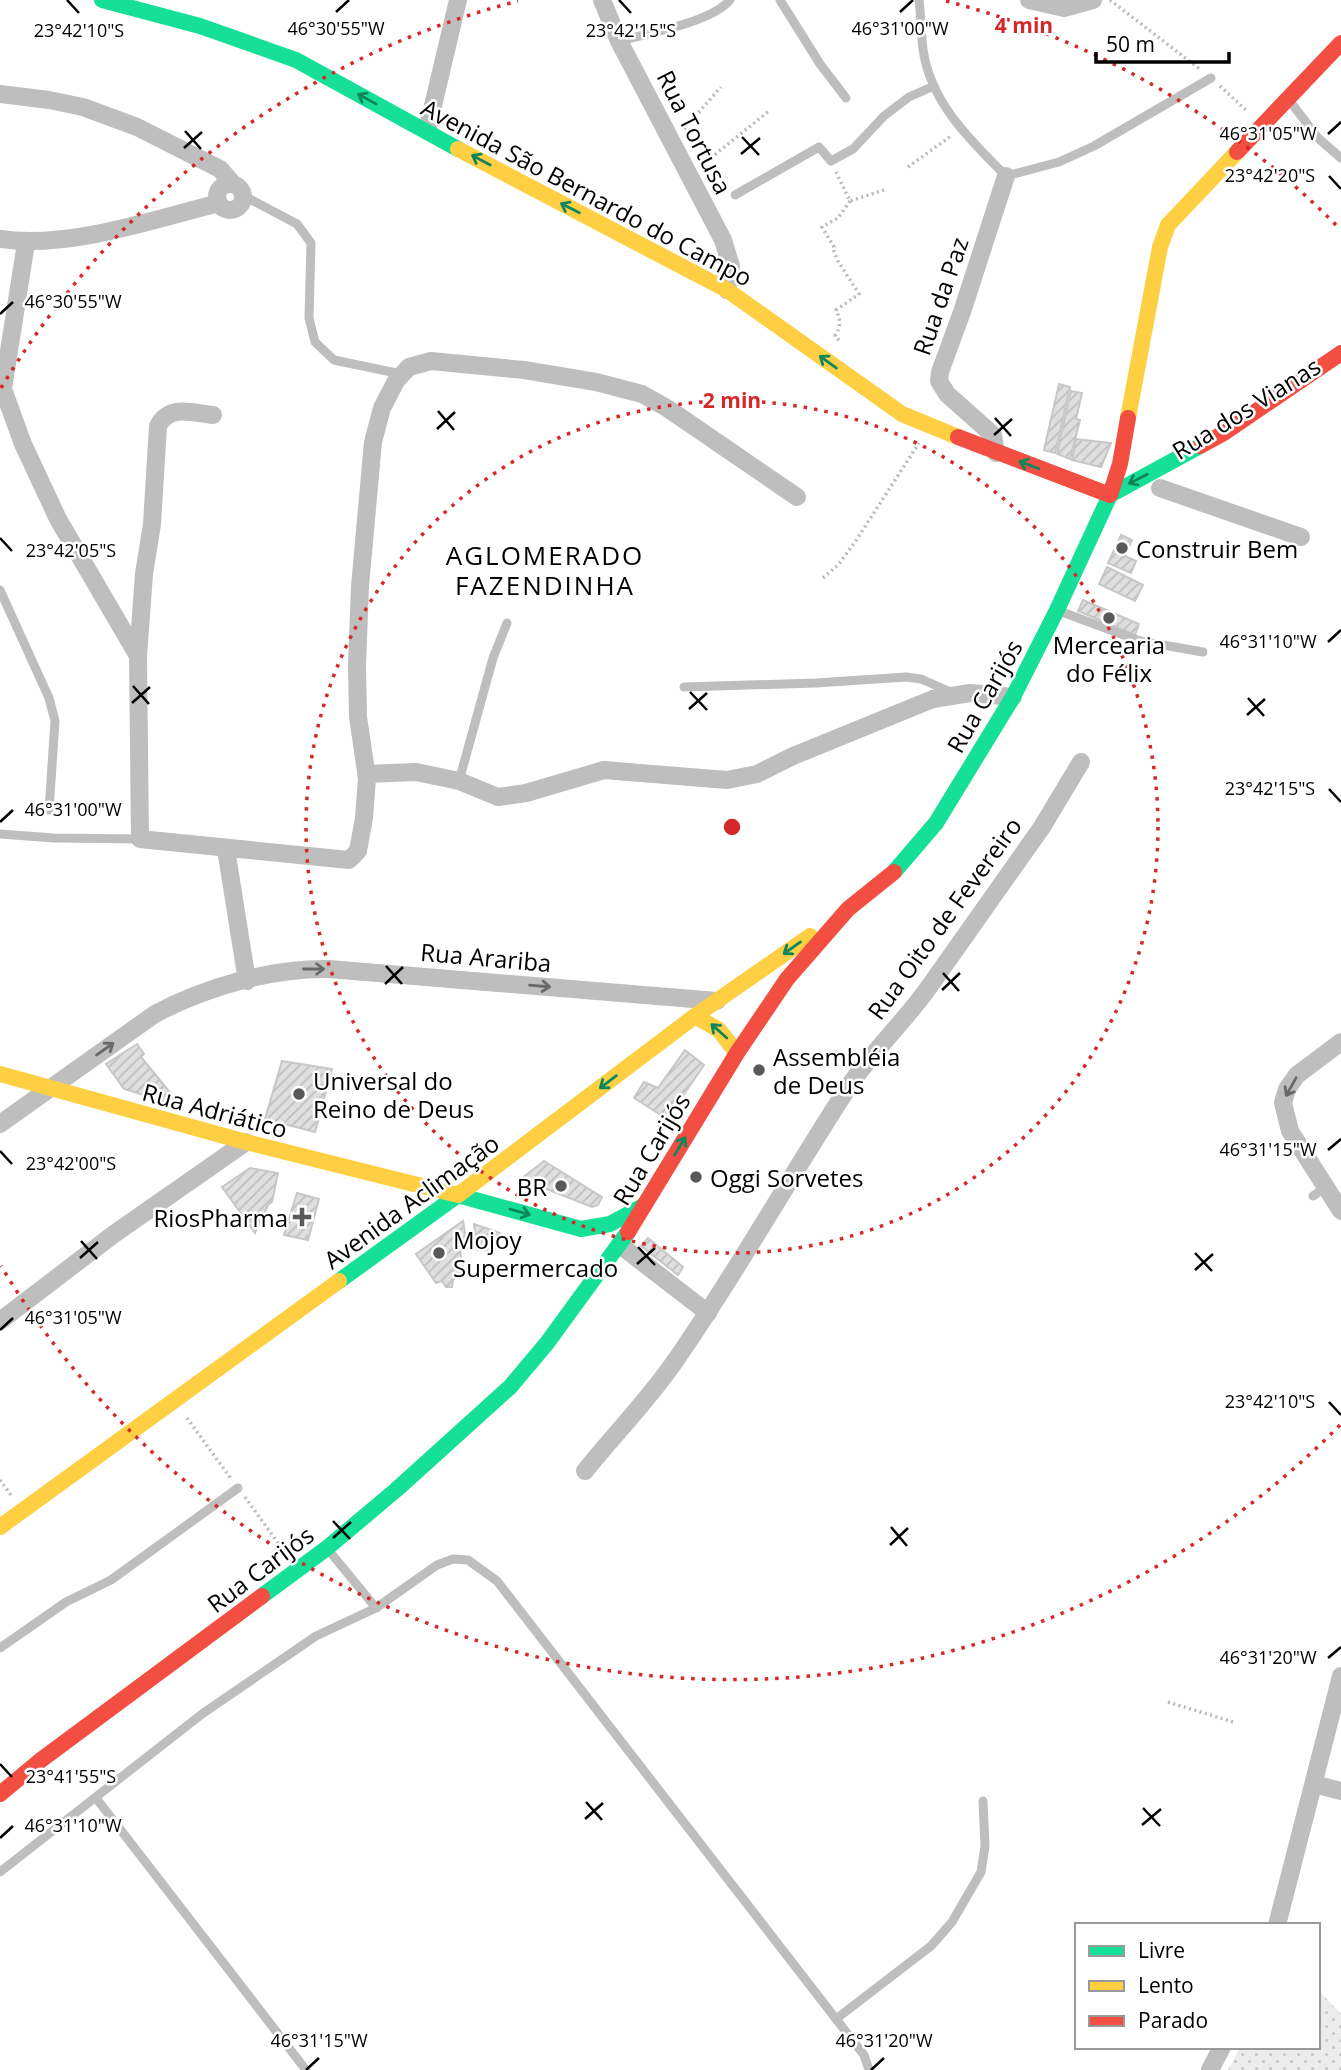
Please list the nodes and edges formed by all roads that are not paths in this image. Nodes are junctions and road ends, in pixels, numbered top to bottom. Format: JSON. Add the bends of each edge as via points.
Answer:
{"nodes":[{"id":1,"x":102,"y":0,"type":"edge"},
{"id":2,"x":458,"y":0,"type":"edge"},
{"id":3,"x":602,"y":0,"type":"edge"},
{"id":4,"x":730,"y":0,"type":"edge"},
{"id":5,"x":780,"y":0,"type":"edge"},
{"id":6,"x":919,"y":0,"type":"edge"},
{"id":7,"x":1029,"y":0,"type":"edge"},
{"id":8,"x":1093,"y":0,"type":"edge"},
{"id":9,"x":619,"y":41,"type":"junction"},
{"id":10,"x":1341,"y":43,"type":"edge"},
{"id":11,"x":1212,"y":78,"type":"road end"},
{"id":12,"x":934,"y":86,"type":"junction"},
{"id":13,"x":0,"y":94,"type":"edge"},
{"id":14,"x":846,"y":98,"type":"dead end"},
{"id":15,"x":1288,"y":99,"type":"junction"},
{"id":16,"x":427,"y":131,"type":"junction"},
{"id":17,"x":1341,"y":158,"type":"edge"},
{"id":18,"x":1006,"y":176,"type":"junction"},
{"id":19,"x":239,"y":190,"type":"junction"},
{"id":20,"x":735,"y":195,"type":"dead end"},
{"id":21,"x":0,"y":239,"type":"edge"},
{"id":22,"x":26,"y":243,"type":"junction"},
{"id":23,"x":727,"y":290,"type":"junction"},
{"id":24,"x":1341,"y":353,"type":"edge"},
{"id":25,"x":402,"y":374,"type":"junction"},
{"id":26,"x":2,"y":389,"type":"edge"},
{"id":27,"x":213,"y":415,"type":"dead end"},
{"id":28,"x":996,"y":453,"type":"junction"},
{"id":29,"x":1184,"y":475,"type":"dead end"},
{"id":30,"x":1148,"y":494,"type":"junction"},
{"id":31,"x":1110,"y":495,"type":"junction"},
{"id":32,"x":797,"y":497,"type":"dead end"},
{"id":33,"x":1100,"y":515,"type":"junction"},
{"id":34,"x":1301,"y":537,"type":"dead end"},
{"id":35,"x":0,"y":590,"type":"edge"},
{"id":36,"x":1057,"y":610,"type":"junction"},
{"id":37,"x":507,"y":623,"type":"dead end"},
{"id":38,"x":1203,"y":652,"type":"dead end"},
{"id":39,"x":138,"y":656,"type":"junction"},
{"id":40,"x":684,"y":687,"type":"dead end"},
{"id":41,"x":954,"y":694,"type":"junction"},
{"id":42,"x":1013,"y":697,"type":"junction"},
{"id":43,"x":1081,"y":762,"type":"dead end"},
{"id":44,"x":366,"y":774,"type":"junction"},
{"id":45,"x":459,"y":781,"type":"junction"},
{"id":46,"x":50,"y":810,"type":"dead end"},
{"id":47,"x":0,"y":834,"type":"edge"},
{"id":48,"x":139,"y":839,"type":"junction"},
{"id":49,"x":226,"y":849,"type":"junction"},
{"id":50,"x":848,"y":909,"type":"junction"},
{"id":51,"x":247,"y":981,"type":"junction"},
{"id":52,"x":717,"y":1001,"type":"junction"},
{"id":53,"x":695,"y":1016,"type":"junction"},
{"id":54,"x":1341,"y":1042,"type":"edge"},
{"id":55,"x":737,"y":1053,"type":"junction"},
{"id":56,"x":0,"y":1074,"type":"edge"},
{"id":57,"x":49,"y":1088,"type":"junction"},
{"id":58,"x":0,"y":1124,"type":"edge"},
{"id":59,"x":246,"y":1142,"type":"junction"},
{"id":60,"x":458,"y":1195,"type":"junction"},
{"id":61,"x":645,"y":1205,"type":"junction"},
{"id":62,"x":1341,"y":1211,"type":"edge"},
{"id":63,"x":581,"y":1229,"type":"junction"},
{"id":64,"x":620,"y":1245,"type":"junction"},
{"id":65,"x":588,"y":1290,"type":"junction"},
{"id":66,"x":708,"y":1313,"type":"junction"},
{"id":67,"x":0,"y":1321,"type":"edge"},
{"id":68,"x":585,"y":1471,"type":"dead end"},
{"id":69,"x":238,"y":1488,"type":"dead end"},
{"id":70,"x":0,"y":1527,"type":"edge"},
{"id":71,"x":327,"y":1548,"type":"junction"},
{"id":72,"x":376,"y":1608,"type":"junction"},
{"id":73,"x":0,"y":1648,"type":"edge"},
{"id":74,"x":1341,"y":1676,"type":"edge"},
{"id":75,"x":1314,"y":1784,"type":"junction"},
{"id":76,"x":1341,"y":1791,"type":"edge"},
{"id":77,"x":0,"y":1794,"type":"edge"},
{"id":78,"x":96,"y":1798,"type":"junction"},
{"id":79,"x":983,"y":1801,"type":"dead end"},
{"id":80,"x":0,"y":1872,"type":"edge"},
{"id":81,"x":1278,"y":1923,"type":"edge"},
{"id":82,"x":836,"y":2019,"type":"junction"},
{"id":83,"x":1222,"y":2049,"type":"edge"},
{"id":84,"x":306,"y":2070,"type":"edge"},
{"id":85,"x":869,"y":2070,"type":"edge"},
{"id":86,"x":1210,"y":2070,"type":"edge"}],
"edges":[{"from":16,"to":1,"type":"main road","name":"Avenida São Bernardo do Campo","one_way":true,"via":[[296,60],[200,26]]},
{"from":2,"to":16,"type":"street"},
{"from":3,"to":9,"type":"street","name":"Rua Tortusa"},
{"from":4,"to":9,"type":"lane","via":[[668,29]]},
{"from":5,"to":14,"type":"lane"},
{"from":6,"to":12,"type":"lane","via":[[923,52]]},
{"from":7,"to":8,"type":"street","via":[[1064,8]]},
{"from":9,"to":23,"type":"street","name":"Rua Tortusa","via":[[729,257]]},
{"from":10,"to":15,"type":"main road","name":"Rua Carijós"},
{"from":11,"to":18,"type":"lane","via":[[1094,146],[1059,162]]},
{"from":12,"to":18,"type":"lane","via":[[961,128]]},
{"from":12,"to":20,"type":"lane","via":[[884,116],[853,149],[831,161],[819,147]]},
{"from":13,"to":19,"type":"street","via":[[83,107],[137,127],[220,169]]},
{"from":15,"to":17,"type":"lane","via":[[1318,138]]},
{"from":15,"to":31,"type":"main road","name":"Rua Carijós","via":[[1168,225]]},
{"from":23,"to":16,"type":"main road","name":"Avenida São Bernardo do Campo","one_way":true},
{"from":18,"to":28,"type":"street","name":"Rua da Paz","via":[[939,382],[993,435]]},
{"from":19,"to":22,"type":"street","via":[[225,184],[218,191],[219,203],[107,232]]},
{"from":19,"to":25,"type":"lane","via":[[297,225],[311,243],[309,318],[315,342],[334,360]]},
{"from":21,"to":22,"type":"street"},
{"from":22,"to":26,"type":"street"},
{"from":28,"to":23,"type":"main road","name":"Avenida São Bernardo do Campo","one_way":true,"via":[[902,414]]},
{"from":24,"to":31,"type":"main road","name":"Rua dos Vianas","one_way":true,"via":[[1224,433]]},
{"from":25,"to":32,"type":"street","via":[[430,361],[524,370],[642,394]]},
{"from":25,"to":44,"type":"street","via":[[382,408],[373,442],[360,586],[358,717]]},
{"from":26,"to":39,"type":"street","via":[[58,519]]},
{"from":27,"to":39,"type":"street","via":[[174,411],[158,426]]},
{"from":31,"to":28,"type":"main road","name":"Avenida São Bernardo do Campo","one_way":true},
{"from":29,"to":30,"type":"main road","name":"Rua dos Vianas"},
{"from":30,"to":33,"type":"main road","name":"Rua dos Vianas"},
{"from":30,"to":34,"type":"street"},
{"from":31,"to":33,"type":"main road","name":"Rua Carijós"},
{"from":33,"to":36,"type":"main road","name":"Rua Carijós"},
{"from":35,"to":46,"type":"lane","via":[[55,721]]},
{"from":36,"to":38,"type":"lane","via":[[1140,641]]},
{"from":36,"to":42,"type":"main road","name":"Rua Carijós"},
{"from":37,"to":45,"type":"lane"},
{"from":39,"to":48,"type":"street"},
{"from":40,"to":41,"type":"lane","via":[[906,677]]},
{"from":41,"to":42,"type":"street"},
{"from":41,"to":45,"type":"street","via":[[757,774],[727,780],[604,770],[498,797]]},
{"from":42,"to":50,"type":"main road","name":"Rua Carijós","via":[[920,845]]},
{"from":43,"to":66,"type":"street","name":"Rua Oito de Fevereiro","via":[[1042,827],[910,1014],[874,1051],[849,1086]]},
{"from":44,"to":45,"type":"street","via":[[416,772]]},
{"from":44,"to":49,"type":"street","via":[[359,851],[349,860]]},
{"from":47,"to":48,"type":"lane"},
{"from":48,"to":49,"type":"street"},
{"from":49,"to":51,"type":"street"},
{"from":50,"to":52,"type":"main road","name":"Avenida Aclimação","one_way":true},
{"from":50,"to":55,"type":"main road","name":"Rua Carijós","via":[[787,979]]},
{"from":51,"to":52,"type":"street","name":"Rua Arariba","one_way":true,"via":[[299,969],[329,969]]},
{"from":57,"to":51,"type":"street","name":"Rua Arariba","one_way":true,"via":[[155,1014],[208,990]]},
{"from":52,"to":53,"type":"main road","name":"Avenida Aclimação"},
{"from":55,"to":53,"type":"main road","one_way":true,"via":[[722,1030]]},
{"from":53,"to":60,"type":"main road","name":"Avenida Aclimação","one_way":true},
{"from":54,"to":62,"type":"street","one_way":true,"via":[[1297,1075],[1283,1103],[1290,1131],[1319,1192]]},
{"from":61,"to":55,"type":"main road","name":"Rua Carijós","one_way":true},
{"from":56,"to":57,"type":"main road","name":"Rua Adriático"},
{"from":57,"to":58,"type":"street","name":"Rua Arariba"},
{"from":57,"to":59,"type":"main road","name":"Rua Adriático"},
{"from":59,"to":60,"type":"main road","name":"Rua Adriático"},
{"from":59,"to":67,"type":"street"},
{"from":60,"to":63,"type":"main road","name":"Rua Adriático","one_way":true},
{"from":60,"to":70,"type":"main road","name":"Avenida Aclimação"},
{"from":61,"to":63,"type":"main road","name":"Rua Adriático","via":[[610,1224]]},
{"from":61,"to":64,"type":"main road","name":"Rua Carijós"},
{"from":63,"to":65,"type":"main road","via":[[593,1266]]},
{"from":64,"to":65,"type":"main road","name":"Rua Carijós"},
{"from":64,"to":66,"type":"street"},
{"from":65,"to":71,"type":"main road","name":"Rua Carijós","via":[[510,1387]]},
{"from":66,"to":68,"type":"street","name":"Rua Oito de Fevereiro","via":[[671,1367]]},
{"from":69,"to":73,"type":"lane","via":[[111,1580],[66,1602]]},
{"from":71,"to":72,"type":"lane"},
{"from":71,"to":77,"type":"main road","name":"Rua Carijós"},
{"from":72,"to":78,"type":"lane","via":[[316,1636],[202,1714]]},
{"from":72,"to":82,"type":"lane","via":[[437,1565],[453,1559],[468,1560],[497,1581]]},
{"from":74,"to":75,"type":"street"},
{"from":75,"to":76,"type":"street"},
{"from":75,"to":81,"type":"street"},
{"from":78,"to":80,"type":"lane"},
{"from":78,"to":84,"type":"lane"},
{"from":79,"to":82,"type":"lane","via":[[981,1872],[953,1922],[931,1946]]},
{"from":82,"to":85,"type":"lane"},
{"from":83,"to":86,"type":"street"}]}
